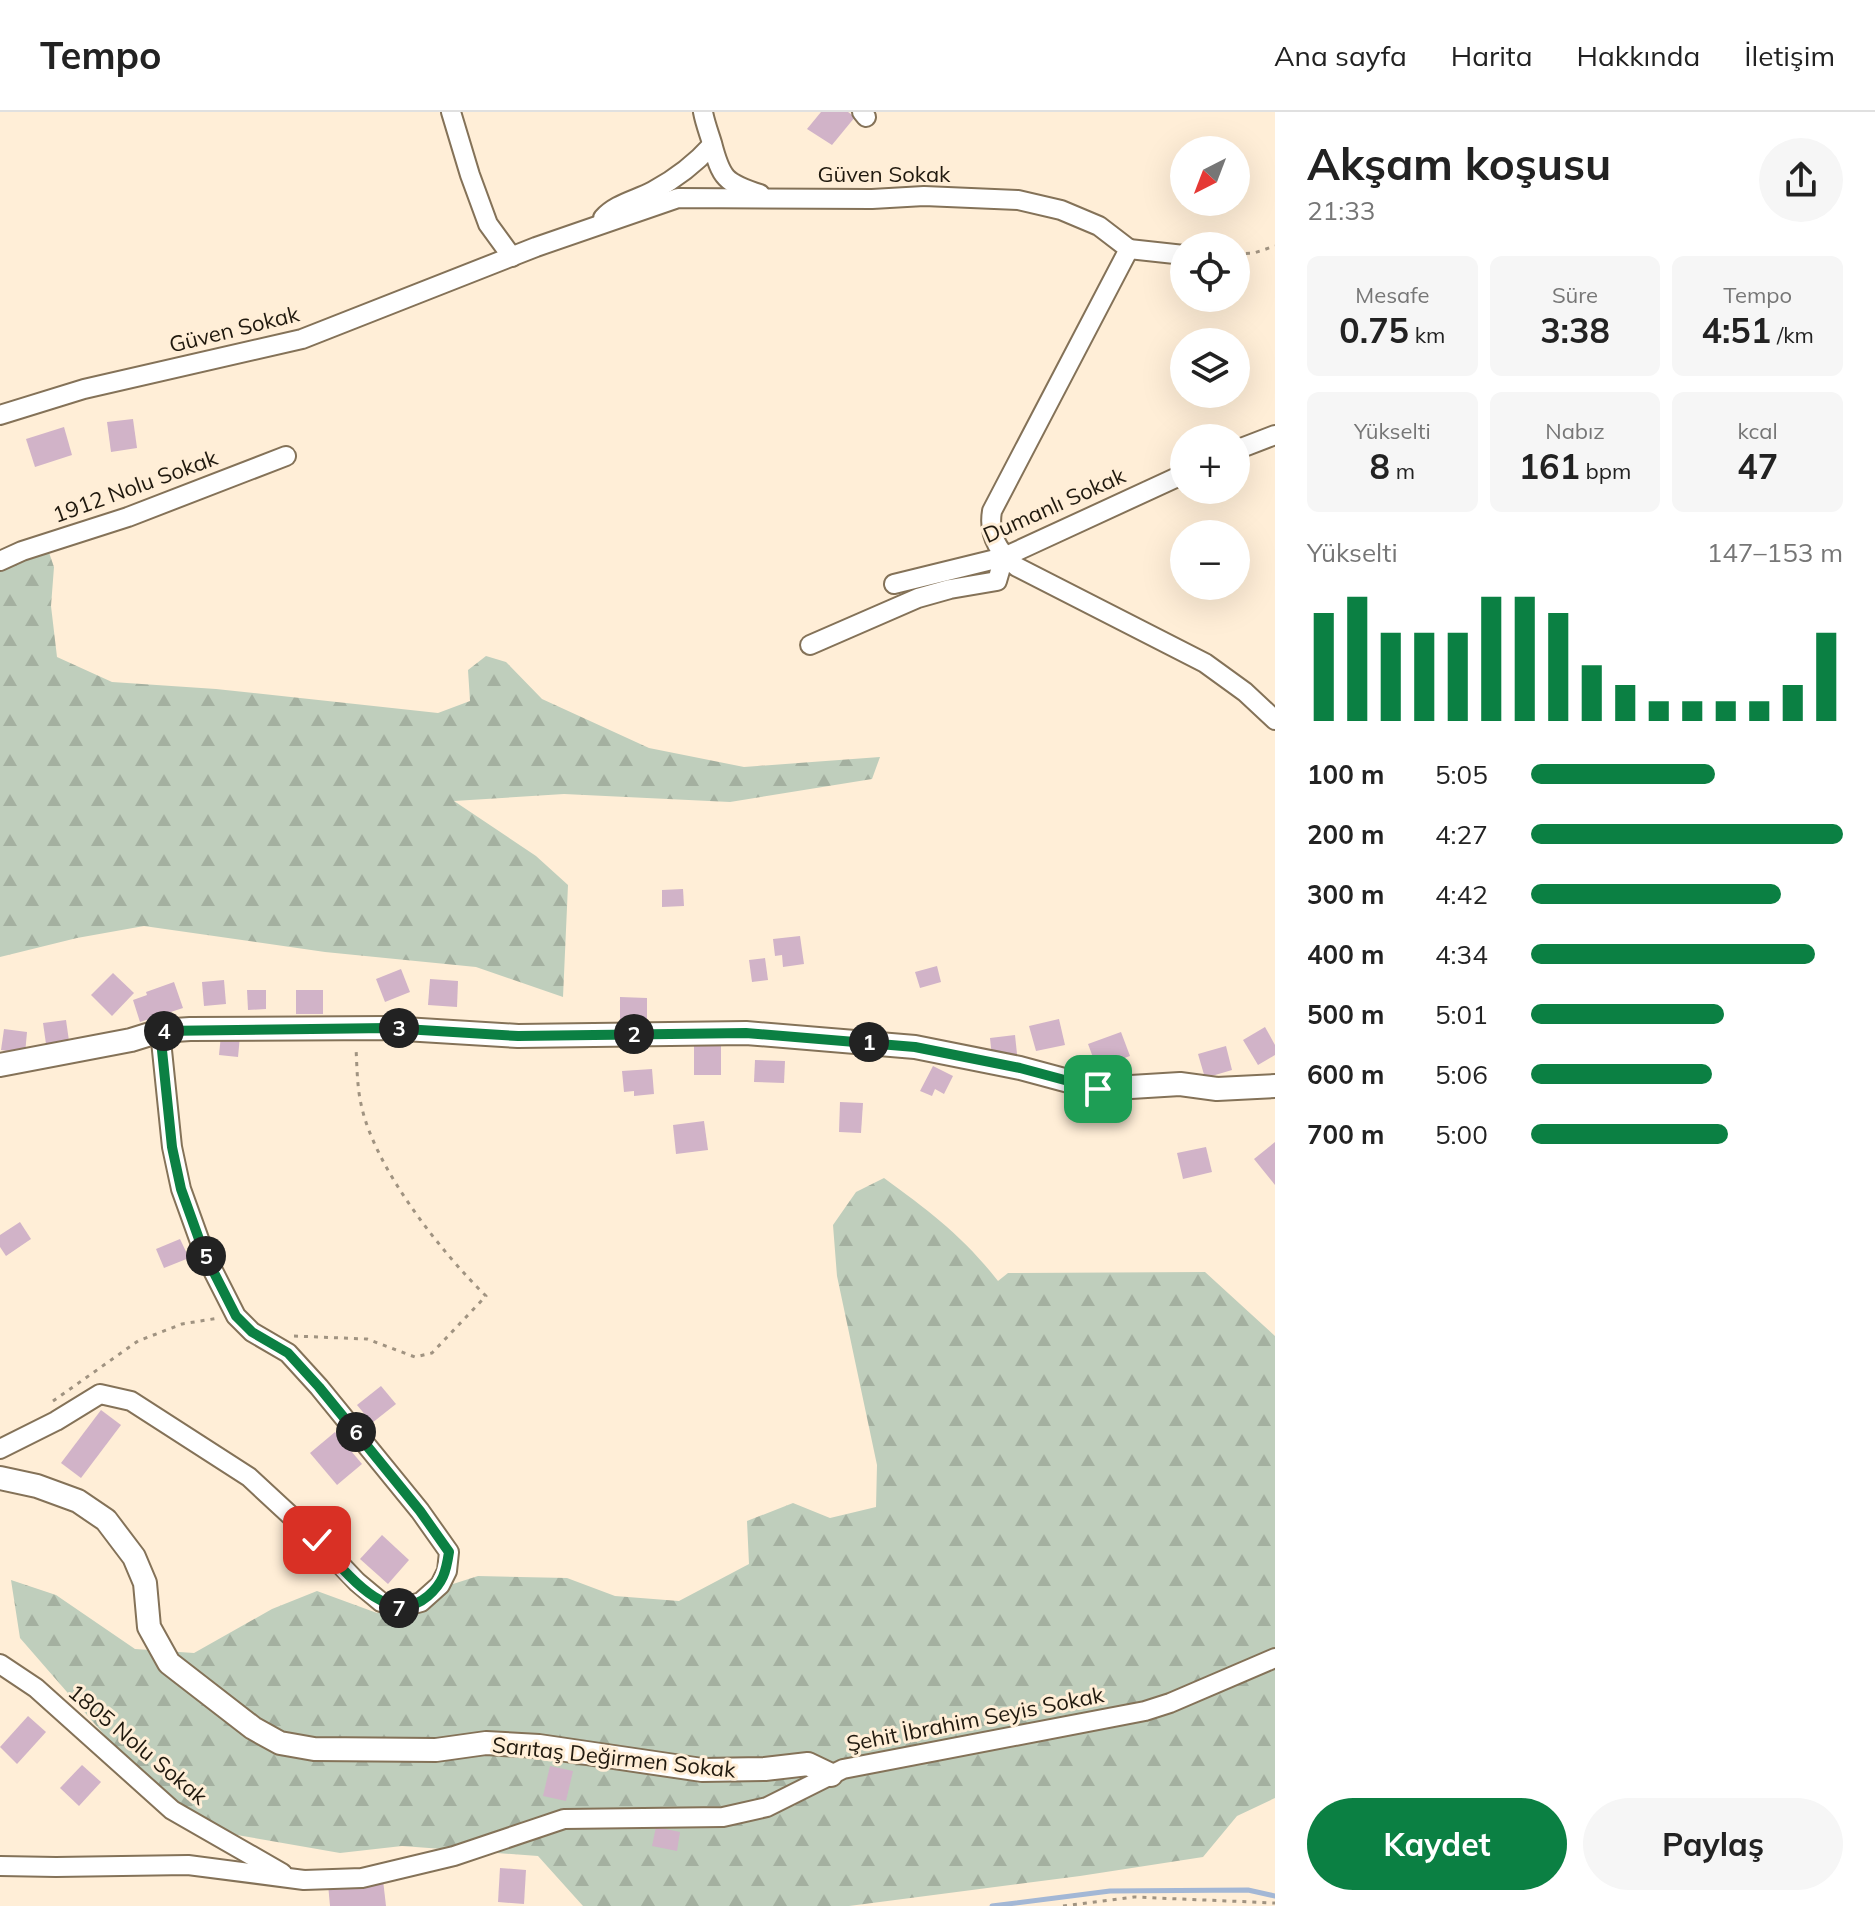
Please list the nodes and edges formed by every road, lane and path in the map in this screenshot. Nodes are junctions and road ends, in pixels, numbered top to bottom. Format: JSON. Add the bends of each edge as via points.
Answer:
{"nodes":[{"id":1,"x":451,"y":112,"type":"edge"},
{"id":2,"x":703,"y":112,"type":"edge"},
{"id":3,"x":712,"y":145,"type":"junction"},
{"id":4,"x":770,"y":197,"type":"junction"},
{"id":5,"x":597,"y":225,"type":"junction"},
{"id":6,"x":1275,"y":246,"type":"edge"},
{"id":7,"x":1129,"y":249,"type":"junction"},
{"id":8,"x":1170,"y":253,"type":"edge"},
{"id":9,"x":1250,"y":253,"type":"edge"},
{"id":10,"x":512,"y":257,"type":"junction"},
{"id":11,"x":0,"y":415,"type":"edge"},
{"id":12,"x":1275,"y":435,"type":"edge"},
{"id":13,"x":1250,"y":445,"type":"edge"},
{"id":14,"x":286,"y":456,"type":"dead end"},
{"id":15,"x":1170,"y":480,"type":"edge"},
{"id":16,"x":1004,"y":557,"type":"junction"},
{"id":17,"x":0,"y":561,"type":"edge"},
{"id":18,"x":894,"y":584,"type":"dead end"},
{"id":19,"x":810,"y":645,"type":"dead end"},
{"id":20,"x":1275,"y":720,"type":"edge"},
{"id":21,"x":356,"y":1029,"type":"junction"},
{"id":22,"x":160,"y":1031,"type":"junction"},
{"id":23,"x":0,"y":1065,"type":"edge"},
{"id":24,"x":1275,"y":1086,"type":"edge"},
{"id":25,"x":236,"y":1316,"type":"junction"},
{"id":26,"x":287,"y":1336,"type":"dead end"},
{"id":27,"x":48,"y":1405,"type":"dead end"},
{"id":28,"x":0,"y":1449,"type":"edge"},
{"id":29,"x":0,"y":1478,"type":"edge"},
{"id":30,"x":1275,"y":1658,"type":"edge"},
{"id":31,"x":0,"y":1664,"type":"edge"},
{"id":32,"x":831,"y":1775,"type":"junction"},
{"id":33,"x":0,"y":1851,"type":"edge"},
{"id":34,"x":0,"y":1866,"type":"edge"},
{"id":35,"x":22,"y":1866,"type":"junction"},
{"id":36,"x":291,"y":1879,"type":"junction"},
{"id":37,"x":1275,"y":1903,"type":"edge"},
{"id":38,"x":1063,"y":1906,"type":"edge"}],
"edges":[{"from":1,"to":10,"type":"street","via":[[488,224]]},
{"from":2,"to":3,"type":"street"},
{"from":3,"to":4,"type":"street","via":[[716,163],[730,182]]},
{"from":3,"to":5,"type":"street","via":[[681,174],[609,212]]},
{"from":4,"to":5,"type":"street","name":"Güven Sokak","via":[[678,198]]},
{"from":4,"to":7,"type":"street","name":"Güven Sokak","via":[[1018,200],[1099,226]]},
{"from":5,"to":10,"type":"street","name":"Güven Sokak"},
{"from":6,"to":9,"type":"path"},
{"from":7,"to":8,"type":"street"},
{"from":7,"to":16,"type":"street","via":[[992,511],[989,526]]},
{"from":10,"to":11,"type":"street","name":"Güven Sokak","via":[[302,339],[84,389]]},
{"from":12,"to":13,"type":"street"},
{"from":14,"to":17,"type":"street","name":"1912 Nolu Sokak"},
{"from":15,"to":16,"type":"street","name":"Dumanlı Sokak"},
{"from":16,"to":18,"type":"street","name":"Dumanlı Sokak"},
{"from":16,"to":19,"type":"street","via":[[997,581],[918,598]]},
{"from":16,"to":20,"type":"street","via":[[1205,663]]},
{"from":21,"to":22,"type":"street"},
{"from":21,"to":24,"type":"street","via":[[518,1036],[746,1033],[915,1047],[1098,1089]]},
{"from":21,"to":26,"type":"path","via":[[361,1105],[374,1141],[424,1225],[486,1296],[432,1353],[415,1357],[367,1339]]},
{"from":22,"to":23,"type":"street"},
{"from":22,"to":25,"type":"street","via":[[181,1189],[204,1253]]},
{"from":25,"to":27,"type":"path","via":[[182,1324],[138,1341]]},
{"from":25,"to":28,"type":"street","via":[[288,1353],[319,1387],[449,1552],[440,1585],[421,1602],[400,1608],[381,1602],[249,1477],[131,1401],[100,1394]]},
{"from":29,"to":32,"type":"street","name":"Sarıtaş Değirmen Sokak","via":[[78,1501],[106,1520],[134,1557],[145,1583],[149,1627],[169,1663],[280,1743],[314,1749],[539,1746],[702,1770],[808,1764]]},
{"from":30,"to":32,"type":"street","name":"Şehit İbrahim Seyis Sokak","via":[[1145,1711]]},
{"from":31,"to":36,"type":"street","name":"1805 Nolu Sokak","via":[[36,1688],[172,1810]]},
{"from":32,"to":36,"type":"street","name":"Şehit İbrahim Seyis Sokak","via":[[744,1814],[564,1819],[454,1856],[362,1878]]},
{"from":33,"to":35,"type":"street"},
{"from":34,"to":35,"type":"street","name":"Şehit İbrahim Seyis Sokak"},
{"from":35,"to":36,"type":"street","name":"Şehit İbrahim Seyis Sokak","via":[[188,1865]]},
{"from":37,"to":38,"type":"path","via":[[1134,1897]]}]}
